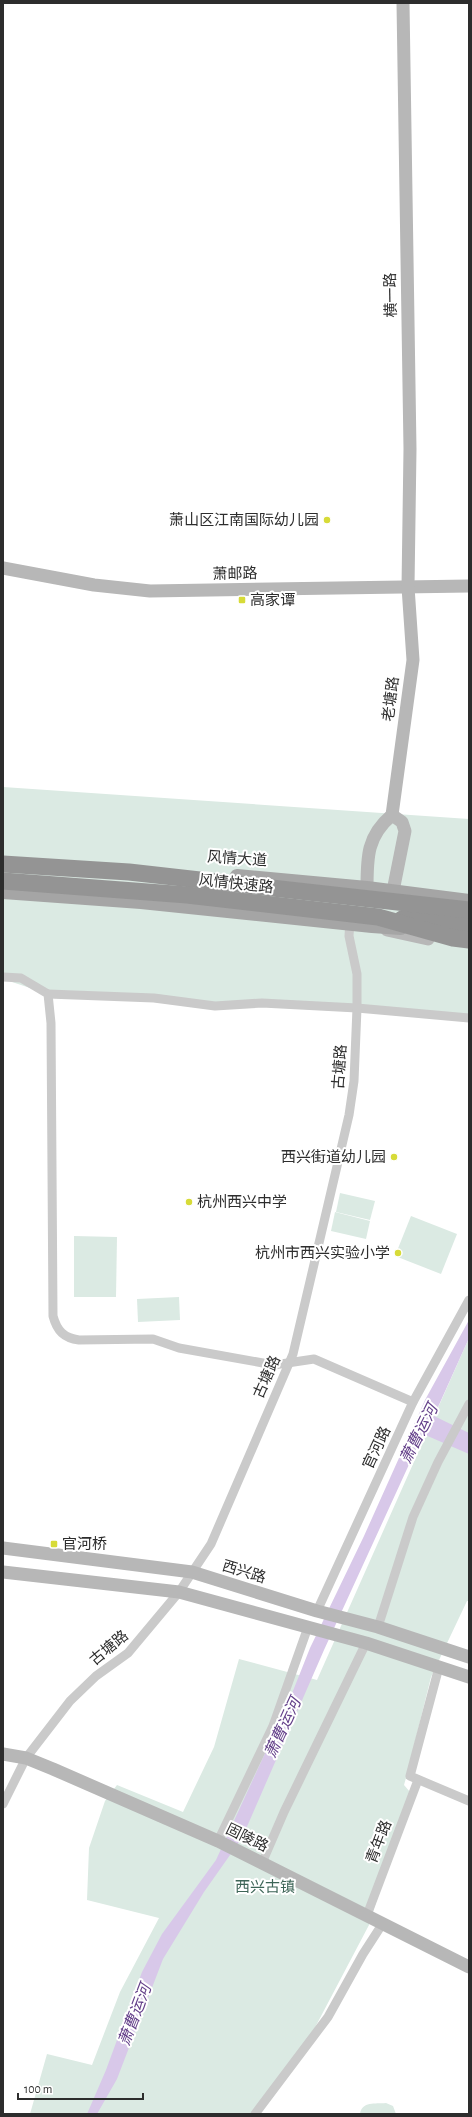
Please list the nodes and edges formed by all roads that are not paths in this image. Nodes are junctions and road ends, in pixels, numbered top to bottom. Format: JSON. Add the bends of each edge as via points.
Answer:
{"nodes":[{"id":1,"x":403,"y":3,"type":"edge"},
{"id":2,"x":3,"y":568,"type":"edge"},
{"id":3,"x":469,"y":586,"type":"edge"},
{"id":4,"x":408,"y":587,"type":"junction"},
{"id":5,"x":392,"y":815,"type":"junction"},
{"id":6,"x":3,"y":857,"type":"edge"},
{"id":7,"x":3,"y":864,"type":"edge"},
{"id":8,"x":3,"y":881,"type":"edge"},
{"id":9,"x":367,"y":888,"type":"junction"},
{"id":10,"x":393,"y":891,"type":"junction"},
{"id":11,"x":3,"y":892,"type":"edge"},
{"id":12,"x":469,"y":901,"type":"edge"},
{"id":13,"x":469,"y":910,"type":"edge"},
{"id":14,"x":375,"y":922,"type":"junction"},
{"id":15,"x":350,"y":923,"type":"junction"},
{"id":16,"x":469,"y":925,"type":"edge"},
{"id":17,"x":469,"y":935,"type":"edge"},
{"id":18,"x":469,"y":940,"type":"edge"},
{"id":19,"x":469,"y":948,"type":"edge"},
{"id":20,"x":3,"y":977,"type":"edge"},
{"id":21,"x":48,"y":994,"type":"junction"},
{"id":22,"x":357,"y":1008,"type":"junction"},
{"id":23,"x":469,"y":1018,"type":"edge"},
{"id":24,"x":469,"y":1300,"type":"edge"},
{"id":25,"x":289,"y":1362,"type":"junction"},
{"id":26,"x":413,"y":1402,"type":"junction"},
{"id":27,"x":469,"y":1404,"type":"edge"},
{"id":28,"x":3,"y":1548,"type":"edge"},
{"id":29,"x":3,"y":1572,"type":"edge"},
{"id":30,"x":192,"y":1572,"type":"junction"},
{"id":31,"x":179,"y":1592,"type":"junction"},
{"id":32,"x":319,"y":1611,"type":"junction"},
{"id":33,"x":378,"y":1627,"type":"junction"},
{"id":34,"x":311,"y":1628,"type":"junction"},
{"id":35,"x":366,"y":1643,"type":"junction"},
{"id":36,"x":469,"y":1658,"type":"edge"},
{"id":37,"x":439,"y":1667,"type":"junction"},
{"id":38,"x":469,"y":1677,"type":"edge"},
{"id":39,"x":3,"y":1754,"type":"edge"},
{"id":40,"x":26,"y":1758,"type":"junction"},
{"id":41,"x":414,"y":1778,"type":"junction"},
{"id":42,"x":469,"y":1801,"type":"edge"},
{"id":43,"x":3,"y":1804,"type":"edge"},
{"id":44,"x":220,"y":1842,"type":"junction"},
{"id":45,"x":262,"y":1863,"type":"junction"},
{"id":46,"x":367,"y":1915,"type":"junction"},
{"id":47,"x":384,"y":1923,"type":"junction"},
{"id":48,"x":469,"y":1967,"type":"edge"},
{"id":49,"x":255,"y":2114,"type":"edge"}],
"edges":[{"from":1,"to":4,"type":"main road","name":"横一路","via":[[410,449]]},
{"from":2,"to":4,"type":"main road","name":"萧邮路","via":[[94,585],[150,591]]},
{"from":3,"to":4,"type":"main road","name":"萧邮路"},
{"from":4,"to":5,"type":"main road","name":"老塘路","via":[[413,660]]},
{"from":5,"to":9,"type":"main road","via":[[381,825],[373,839],[368,856]]},
{"from":5,"to":10,"type":"main road","via":[[402,822],[405,831]]},
{"from":6,"to":9,"type":"main road","name":"风情大道"},
{"from":7,"to":13,"type":"highway","name":"风情快速路","bridge":true,"via":[[129,872]]},
{"from":8,"to":14,"type":"highway","name":"风情快速路","bridge":true,"via":[[187,895]]},
{"from":9,"to":10,"type":"main road","name":"风情大道"},
{"from":9,"to":15,"type":"street","name":"古塘路","via":[[355,900]]},
{"from":10,"to":12,"type":"main road","name":"风情大道"},
{"from":11,"to":15,"type":"main road","via":[[141,902]]},
{"from":14,"to":15,"type":"main road"},
{"from":14,"to":16,"type":"highway","name":"风情快速路","bridge":true},
{"from":14,"to":17,"type":"main road"},
{"from":14,"to":18,"type":"highway","bridge":true},
{"from":14,"to":19,"type":"main road"},
{"from":15,"to":22,"type":"street","name":"古塘路","via":[[349,936],[357,974]]},
{"from":20,"to":21,"type":"street","via":[[21,978]]},
{"from":21,"to":22,"type":"street","via":[[154,998],[215,1006],[262,1003]]},
{"from":21,"to":25,"type":"street","via":[[51,1023],[53,1316],[61,1334],[70,1339],[153,1338],[179,1348],[274,1365]]},
{"from":22,"to":23,"type":"street"},
{"from":22,"to":25,"type":"street","name":"古塘路","via":[[354,1081],[349,1115]]},
{"from":24,"to":26,"type":"street","name":"官河路"},
{"from":25,"to":26,"type":"street","via":[[314,1359]]},
{"from":25,"to":30,"type":"street","name":"古塘路","via":[[212,1544]]},
{"from":26,"to":32,"type":"street","name":"官河路"},
{"from":27,"to":33,"type":"street","via":[[438,1462],[413,1517]]},
{"from":28,"to":30,"type":"main road","name":"西兴路"},
{"from":29,"to":31,"type":"main road"},
{"from":30,"to":31,"type":"street","name":"古塘路"},
{"from":30,"to":32,"type":"main road","name":"西兴路"},
{"from":31,"to":34,"type":"main road"},
{"from":31,"to":40,"type":"street","name":"古塘路","via":[[128,1653],[96,1676],[70,1701]]},
{"from":32,"to":33,"type":"main road","name":"西兴路"},
{"from":33,"to":36,"type":"main road","name":"西兴路"},
{"from":34,"to":35,"type":"main road"},
{"from":34,"to":44,"type":"street","via":[[273,1726]]},
{"from":35,"to":37,"type":"main road"},
{"from":35,"to":45,"type":"street"},
{"from":37,"to":38,"type":"main road"},
{"from":37,"to":41,"type":"street","name":"青年路"},
{"from":39,"to":40,"type":"main road","name":"固陵路"},
{"from":40,"to":43,"type":"street","name":"古塘路"},
{"from":40,"to":44,"type":"main road","name":"固陵路"},
{"from":41,"to":42,"type":"street"},
{"from":41,"to":46,"type":"street","name":"青年路"},
{"from":44,"to":45,"type":"main road","name":"固陵路"},
{"from":45,"to":46,"type":"main road","name":"固陵路"},
{"from":46,"to":47,"type":"main road","name":"固陵路"},
{"from":47,"to":48,"type":"main road","name":"固陵路"},
{"from":47,"to":49,"type":"street","via":[[363,1954],[328,2017]]}]}
